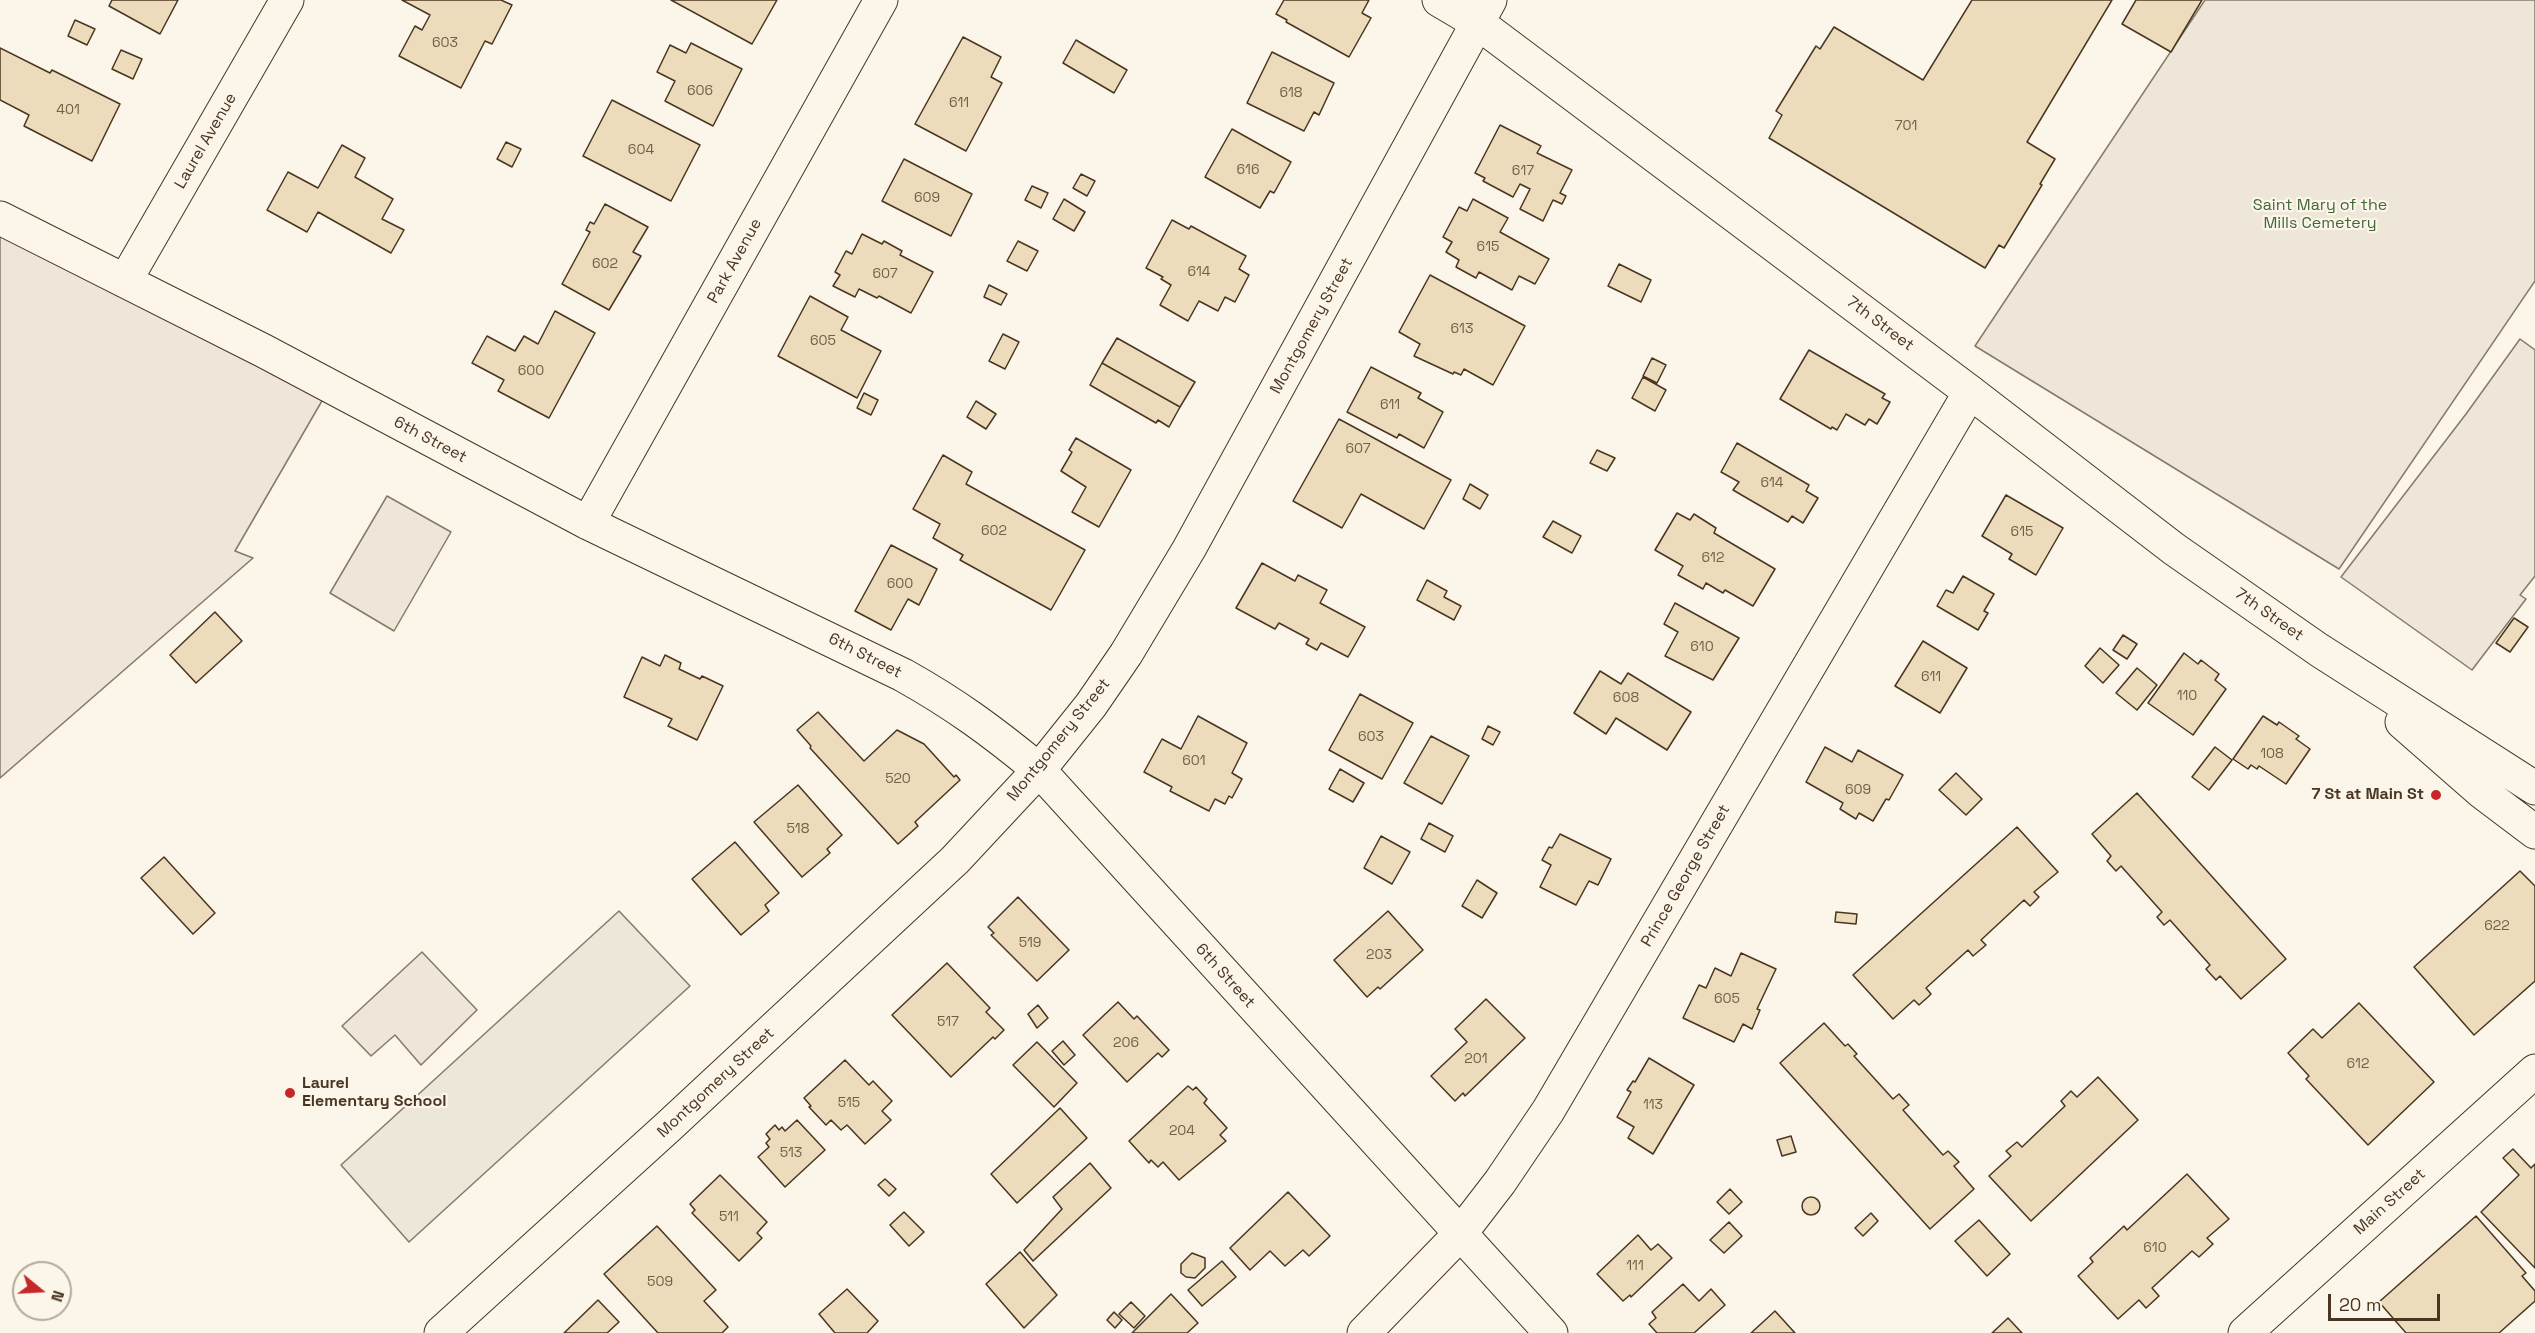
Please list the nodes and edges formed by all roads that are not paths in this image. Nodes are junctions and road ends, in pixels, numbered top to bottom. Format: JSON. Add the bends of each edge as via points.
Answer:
{"nodes":[{"id":1,"x":287,"y":0,"type":"edge"},
{"id":2,"x":881,"y":0,"type":"edge"},
{"id":3,"x":1439,"y":0,"type":"edge"},
{"id":4,"x":1484,"y":11,"type":"edge"},
{"id":5,"x":0,"y":218,"type":"edge"},
{"id":6,"x":125,"y":281,"type":"junction"},
{"id":7,"x":1970,"y":392,"type":"junction"},
{"id":8,"x":588,"y":523,"type":"junction"},
{"id":9,"x":2319,"y":651,"type":"junction"},
{"id":10,"x":1039,"y":770,"type":"junction"},
{"id":11,"x":2535,"y":788,"type":"edge"},
{"id":12,"x":2535,"y":832,"type":"edge"},
{"id":13,"x":2535,"y":1071,"type":"edge"},
{"id":14,"x":1460,"y":1234,"type":"junction"},
{"id":15,"x":441,"y":1333,"type":"edge"},
{"id":16,"x":1364,"y":1333,"type":"edge"},
{"id":17,"x":1551,"y":1333,"type":"edge"},
{"id":18,"x":2245,"y":1333,"type":"edge"}],
"edges":[{"from":1,"to":6,"type":"street","name":"Laurel Avenue"},
{"from":2,"to":8,"type":"street","name":"Park Avenue"},
{"from":3,"to":4,"type":"street","name":"7th Street"},
{"from":4,"to":7,"type":"street","name":"7th Street"},
{"from":4,"to":10,"type":"street","name":"Montgomery Street","via":[[1190,549],[1126,654]]},
{"from":5,"to":6,"type":"street","name":"6th Street"},
{"from":6,"to":8,"type":"street","name":"6th Street"},
{"from":7,"to":9,"type":"street","name":"7th Street","via":[[2174,549]]},
{"from":7,"to":14,"type":"street","name":"Prince George Street","via":[[1548,1111]]},
{"from":8,"to":10,"type":"street","name":"6th Street","via":[[903,675],[951,702]]},
{"from":9,"to":11,"type":"street","name":"7th Street"},
{"from":9,"to":12,"type":"street","name":"7th Street","via":[[2482,792]]},
{"from":10,"to":14,"type":"street","name":"6th Street"},
{"from":10,"to":15,"type":"street","name":"Montgomery Street","via":[[913,900]]},
{"from":13,"to":18,"type":"street","name":"Main Street"},
{"from":14,"to":16,"type":"street","name":"Prince George Street"},
{"from":14,"to":17,"type":"street","name":"6th Street"}]}
